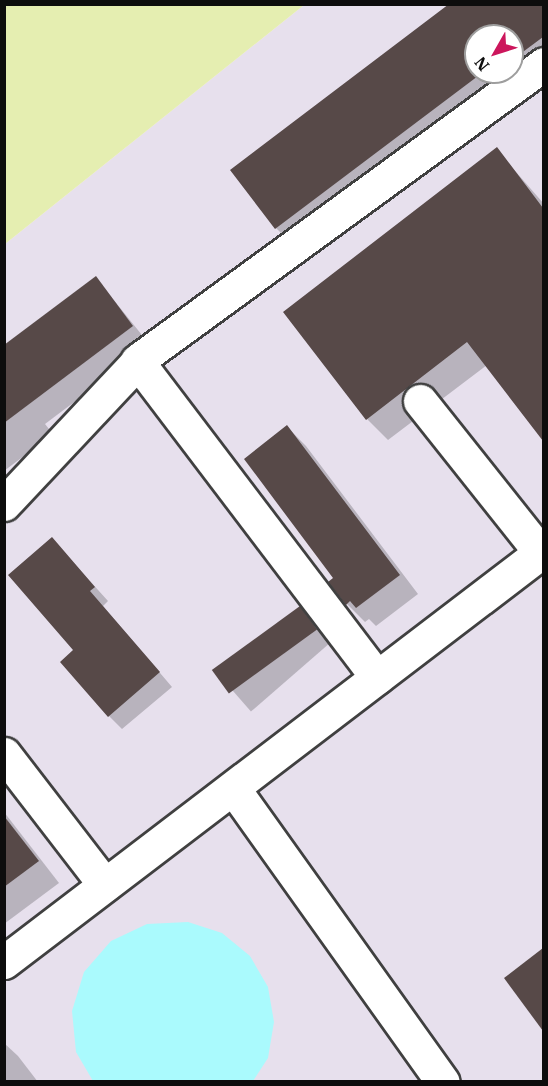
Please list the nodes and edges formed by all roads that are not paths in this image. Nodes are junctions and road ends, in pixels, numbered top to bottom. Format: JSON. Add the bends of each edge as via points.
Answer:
{"nodes":[{"id":1,"x":543,"y":64,"type":"edge"},
{"id":2,"x":137,"y":361,"type":"junction"},
{"id":3,"x":420,"y":401,"type":"dead end"},
{"id":4,"x":4,"y":504,"type":"edge"},
{"id":5,"x":542,"y":551,"type":"edge"},
{"id":6,"x":377,"y":677,"type":"junction"},
{"id":7,"x":4,"y":754,"type":"edge"},
{"id":8,"x":233,"y":788,"type":"junction"},
{"id":9,"x":105,"y":885,"type":"junction"},
{"id":10,"x":4,"y":962,"type":"edge"},
{"id":11,"x":443,"y":1082,"type":"edge"}],
"edges":[{"from":1,"to":2,"type":"street","via":[[177,328]]},
{"from":2,"to":4,"type":"street"},
{"from":2,"to":6,"type":"street"},
{"from":3,"to":5,"type":"street"},
{"from":5,"to":6,"type":"street"},
{"from":6,"to":8,"type":"street"},
{"from":7,"to":9,"type":"street"},
{"from":8,"to":9,"type":"street"},
{"from":8,"to":11,"type":"street"},
{"from":9,"to":10,"type":"street"}]}
